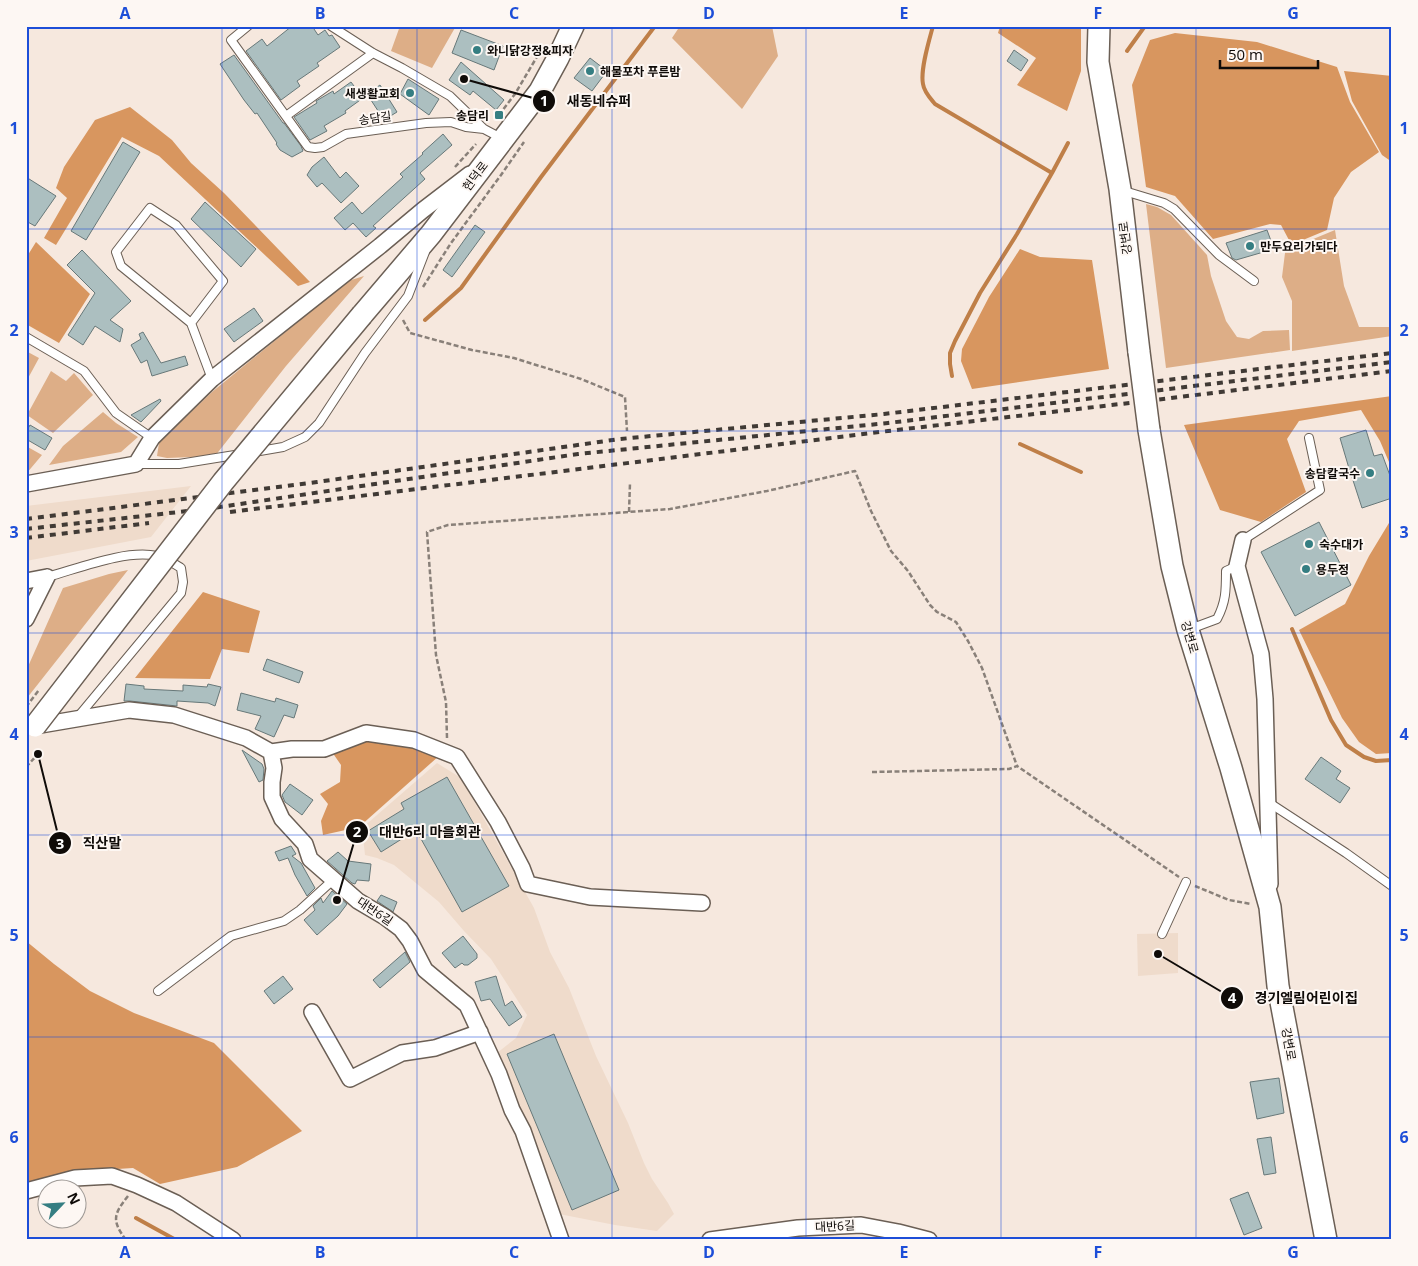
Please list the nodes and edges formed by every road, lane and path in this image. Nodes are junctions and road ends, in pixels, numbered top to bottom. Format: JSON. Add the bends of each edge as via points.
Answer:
{"nodes":[{"id":1,"x":248,"y":26,"type":"edge"},
{"id":2,"x":331,"y":26,"type":"edge"},
{"id":3,"x":573,"y":26,"type":"edge"},
{"id":4,"x":1099,"y":26,"type":"edge"},
{"id":5,"x":373,"y":54,"type":"junction"},
{"id":6,"x":538,"y":55,"type":"dead end"},
{"id":7,"x":499,"y":115,"type":"dead end"},
{"id":8,"x":286,"y":116,"type":"junction"},
{"id":9,"x":494,"y":134,"type":"junction"},
{"id":10,"x":486,"y":161,"type":"junction"},
{"id":11,"x":1120,"y":189,"type":"junction"},
{"id":12,"x":431,"y":234,"type":"junction"},
{"id":13,"x":1254,"y":281,"type":"dead end"},
{"id":14,"x":397,"y":310,"type":"junction"},
{"id":15,"x":191,"y":323,"type":"junction"},
{"id":16,"x":26,"y":337,"type":"edge"},
{"id":17,"x":212,"y":379,"type":"junction"},
{"id":18,"x":627,"y":431,"type":"dead end"},
{"id":19,"x":152,"y":438,"type":"junction"},
{"id":20,"x":1309,"y":438,"type":"dead end"},
{"id":21,"x":136,"y":464,"type":"junction"},
{"id":22,"x":630,"y":483,"type":"dead end"},
{"id":23,"x":26,"y":484,"type":"edge"},
{"id":24,"x":629,"y":512,"type":"junction"},
{"id":25,"x":1243,"y":540,"type":"joint"},
{"id":26,"x":1237,"y":566,"type":"junction"},
{"id":27,"x":47,"y":577,"type":"junction"},
{"id":28,"x":26,"y":582,"type":"edge"},
{"id":29,"x":26,"y":619,"type":"edge"},
{"id":30,"x":1188,"y":630,"type":"junction"},
{"id":31,"x":75,"y":720,"type":"junction"},
{"id":32,"x":33,"y":739,"type":"edge"},
{"id":33,"x":271,"y":752,"type":"junction"},
{"id":34,"x":457,"y":757,"type":"junction"},
{"id":35,"x":1017,"y":766,"type":"junction"},
{"id":36,"x":26,"y":768,"type":"edge"},
{"id":37,"x":872,"y":772,"type":"dead end"},
{"id":38,"x":1268,"y":802,"type":"junction"},
{"id":39,"x":333,"y":880,"type":"junction"},
{"id":40,"x":1186,"y":882,"type":"junction"},
{"id":41,"x":1392,"y":886,"type":"edge"},
{"id":42,"x":702,"y":903,"type":"dead end"},
{"id":43,"x":1270,"y":907,"type":"junction"},
{"id":44,"x":1162,"y":934,"type":"dead end"},
{"id":45,"x":158,"y":991,"type":"dead end"},
{"id":46,"x":312,"y":1012,"type":"dead end"},
{"id":47,"x":480,"y":1032,"type":"junction"},
{"id":48,"x":137,"y":1185,"type":"junction"},
{"id":49,"x":26,"y":1190,"type":"edge"},
{"id":50,"x":126,"y":1240,"type":"edge"},
{"id":51,"x":234,"y":1240,"type":"edge"},
{"id":52,"x":561,"y":1240,"type":"edge"},
{"id":53,"x":710,"y":1240,"type":"edge"},
{"id":54,"x":928,"y":1240,"type":"edge"},
{"id":55,"x":1326,"y":1240,"type":"edge"}],
"edges":[{"from":1,"to":8,"type":"lane","name":"송담길","via":[[230,40]]},
{"from":2,"to":5,"type":"lane"},
{"from":3,"to":9,"type":"street","name":"현덕로","via":[[540,91]]},
{"from":4,"to":11,"type":"street","name":"강변로","via":[[1098,62]]},
{"from":5,"to":8,"type":"lane"},
{"from":5,"to":9,"type":"lane","via":[[450,96]]},
{"from":6,"to":7,"type":"path"},
{"from":8,"to":9,"type":"lane","name":"송담길","via":[[308,147],[315,148],[346,134],[426,123],[451,122]]},
{"from":9,"to":10,"type":"street","name":"현덕로"},
{"from":10,"to":12,"type":"street","name":"현덕로"},
{"from":10,"to":17,"type":"street"},
{"from":11,"to":13,"type":"lane","via":[[1174,209],[1219,255]]},
{"from":11,"to":30,"type":"street","name":"강변로","bridge":true,"via":[[1149,430],[1172,566]]},
{"from":12,"to":14,"type":"lane","via":[[408,296]]},
{"from":12,"to":32,"type":"street","name":"현덕로","bridge":true,"via":[[223,482]]},
{"from":14,"to":18,"type":"path","via":[[410,333],[514,358],[625,397]]},
{"from":14,"to":21,"type":"lane","via":[[319,423],[305,437],[283,447],[179,464]]},
{"from":15,"to":15,"type":"lane","via":[[122,266],[116,252],[150,208],[176,225],[223,281]]},
{"from":15,"to":17,"type":"lane"},
{"from":16,"to":19,"type":"lane","via":[[84,371],[116,414]]},
{"from":17,"to":19,"type":"street"},
{"from":19,"to":21,"type":"street"},
{"from":20,"to":25,"type":"lane","via":[[1320,490]]},
{"from":21,"to":23,"type":"street"},
{"from":22,"to":24,"type":"path"},
{"from":24,"to":34,"type":"path","via":[[448,525],[427,532],[436,655],[446,702],[447,739]]},
{"from":24,"to":35,"type":"path","via":[[670,509],[855,471],[891,551],[930,605],[956,622],[968,641],[982,668]]},
{"from":25,"to":26,"type":"street"},
{"from":26,"to":30,"type":"lane","via":[[1226,571],[1223,607],[1217,619]]},
{"from":26,"to":38,"type":"street","via":[[1261,654]]},
{"from":27,"to":28,"type":"street"},
{"from":27,"to":29,"type":"street"},
{"from":27,"to":31,"type":"lane","via":[[118,557],[142,554],[158,556],[181,568],[181,593]]},
{"from":30,"to":43,"type":"street","name":"강변로"},
{"from":31,"to":32,"type":"street"},
{"from":31,"to":33,"type":"street","via":[[129,710],[174,715],[246,738]]},
{"from":32,"to":36,"type":"path"},
{"from":33,"to":34,"type":"street","via":[[324,749],[366,733],[414,740]]},
{"from":33,"to":39,"type":"street","name":"대반6길","via":[[274,768],[272,797],[282,819],[305,844],[310,859]]},
{"from":34,"to":42,"type":"street","via":[[498,822],[528,884],[590,897]]},
{"from":35,"to":37,"type":"path","via":[[1009,770]]},
{"from":35,"to":40,"type":"path"},
{"from":38,"to":41,"type":"lane"},
{"from":38,"to":43,"type":"street"},
{"from":39,"to":45,"type":"lane","via":[[292,916],[230,936]]},
{"from":39,"to":47,"type":"street","name":"대반6길","via":[[401,929],[425,970],[467,1005]]},
{"from":40,"to":43,"type":"path","via":[[1229,900]]},
{"from":40,"to":44,"type":"lane"},
{"from":43,"to":55,"type":"street","name":"강변로","via":[[1278,986]]},
{"from":46,"to":47,"type":"street","via":[[350,1079],[402,1053],[435,1048]]},
{"from":47,"to":52,"type":"street","name":"대반6길","via":[[523,1131]]},
{"from":48,"to":49,"type":"street","via":[[112,1176],[75,1178]]},
{"from":48,"to":50,"type":"path","via":[[116,1214],[118,1228]]},
{"from":48,"to":51,"type":"street","via":[[176,1204]]},
{"from":53,"to":54,"type":"street","name":"대반6길","via":[[798,1228],[860,1225]]}]}
